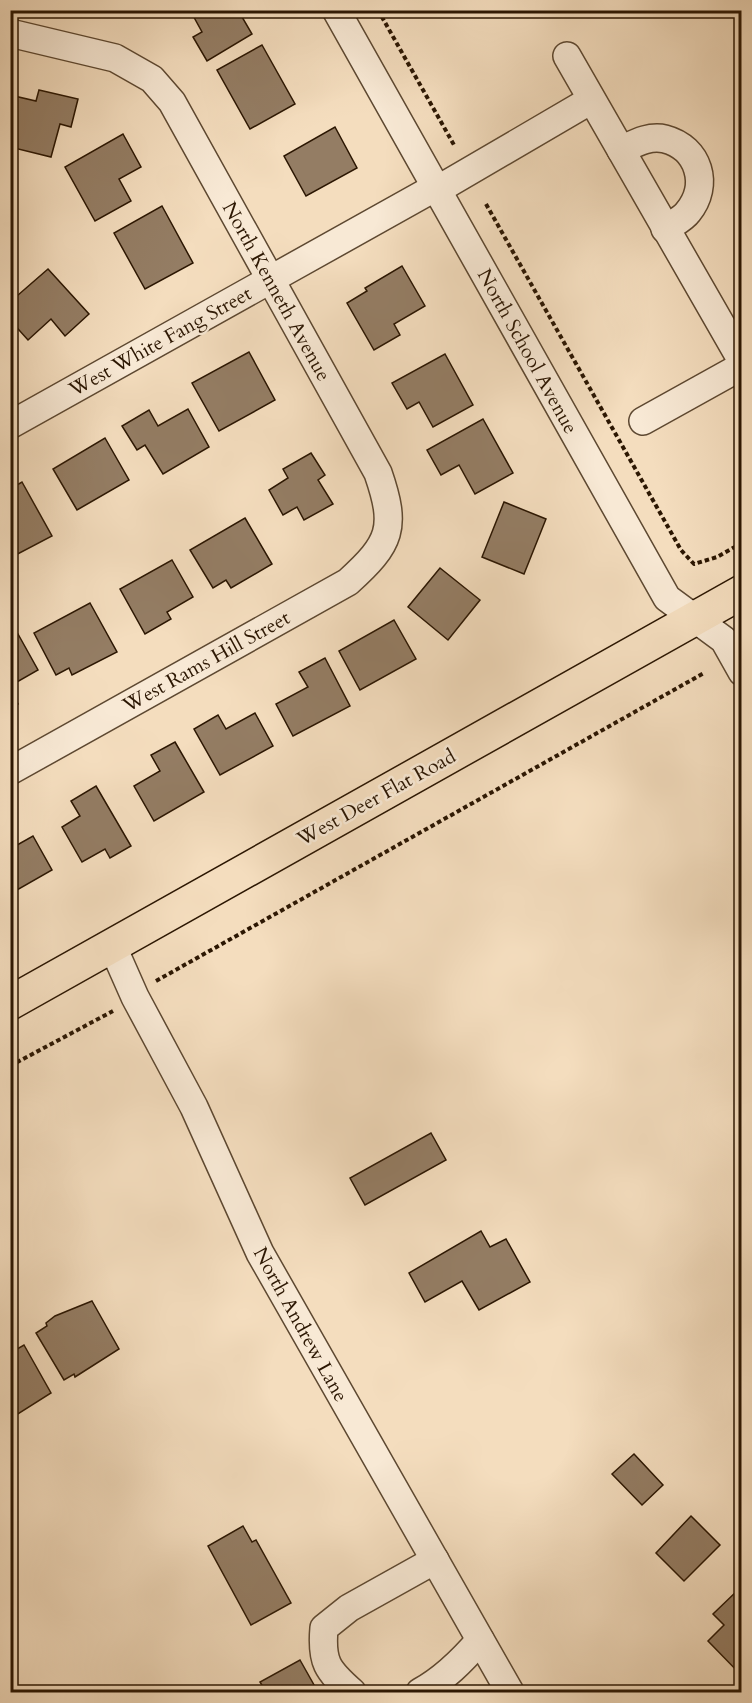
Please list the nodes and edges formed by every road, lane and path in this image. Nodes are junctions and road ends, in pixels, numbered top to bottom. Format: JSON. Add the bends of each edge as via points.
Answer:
{"nodes":[{"id":1,"x":336,"y":10,"type":"edge"},
{"id":2,"x":378,"y":10,"type":"edge"},
{"id":3,"x":10,"y":33,"type":"edge"},
{"id":4,"x":567,"y":56,"type":"dead end"},
{"id":5,"x":591,"y":100,"type":"junction"},
{"id":6,"x":454,"y":145,"type":"dead end"},
{"id":7,"x":621,"y":150,"type":"junction"},
{"id":8,"x":436,"y":189,"type":"junction"},
{"id":9,"x":486,"y":204,"type":"dead end"},
{"id":10,"x":666,"y":229,"type":"junction"},
{"id":11,"x":271,"y":279,"type":"junction"},
{"id":12,"x":741,"y":361,"type":"edge"},
{"id":13,"x":741,"y":366,"type":"edge"},
{"id":14,"x":643,"y":421,"type":"dead end"},
{"id":15,"x":10,"y":425,"type":"edge"},
{"id":16,"x":387,"y":534,"type":"joint"},
{"id":17,"x":741,"y":543,"type":"edge"},
{"id":18,"x":741,"y":592,"type":"edge"},
{"id":19,"x":694,"y":618,"type":"junction"},
{"id":20,"x":741,"y":672,"type":"edge"},
{"id":21,"x":704,"y":673,"type":"dead end"},
{"id":22,"x":10,"y":771,"type":"edge"},
{"id":23,"x":112,"y":945,"type":"junction"},
{"id":24,"x":135,"y":997,"type":"junction"},
{"id":25,"x":10,"y":1003,"type":"edge"},
{"id":26,"x":10,"y":1066,"type":"edge"},
{"id":27,"x":435,"y":1560,"type":"junction"},
{"id":28,"x":480,"y":1640,"type":"junction"},
{"id":29,"x":352,"y":1692,"type":"edge"},
{"id":30,"x":420,"y":1692,"type":"edge"},
{"id":31,"x":510,"y":1692,"type":"edge"}],
"edges":[{"from":1,"to":8,"type":"street","name":"North School Avenue"},
{"from":2,"to":6,"type":"path"},
{"from":3,"to":11,"type":"street","name":"North Kenneth Avenue","via":[[115,58],[152,79],[172,102]]},
{"from":4,"to":5,"type":"street"},
{"from":5,"to":7,"type":"street"},
{"from":5,"to":8,"type":"street","name":"West White Fang Street"},
{"from":7,"to":10,"type":"street"},
{"from":7,"to":10,"type":"street","via":[[644,140],[664,138],[688,150],[699,168],[698,192],[688,212]]},
{"from":8,"to":11,"type":"street","name":"West White Fang Street"},
{"from":8,"to":19,"type":"street","name":"North School Avenue","via":[[667,598]]},
{"from":9,"to":17,"type":"path","via":[[681,550],[694,564]]},
{"from":10,"to":12,"type":"street"},
{"from":11,"to":15,"type":"street","name":"West White Fang Street"},
{"from":11,"to":16,"type":"street","name":"North Kenneth Avenue","via":[[378,473],[390,508]]},
{"from":13,"to":14,"type":"street"},
{"from":16,"to":22,"type":"street","name":"West Rams Hill Street","via":[[372,560],[348,582]]},
{"from":18,"to":19,"type":"main road","name":"West Deer Flat Road"},
{"from":19,"to":20,"type":"street","name":"North School Avenue","via":[[724,640]]},
{"from":19,"to":23,"type":"main road","name":"West Deer Flat Road"},
{"from":21,"to":24,"type":"path"},
{"from":23,"to":24,"type":"street","name":"North Andrew Lane"},
{"from":23,"to":25,"type":"main road","name":"West Deer Flat Road"},
{"from":24,"to":26,"type":"path"},
{"from":24,"to":27,"type":"street","name":"North Andrew Lane","via":[[194,1107],[260,1252]]},
{"from":27,"to":28,"type":"street","name":"North Andrew Lane"},
{"from":27,"to":29,"type":"street","via":[[349,1608],[324,1628],[322,1653],[334,1676]]},
{"from":28,"to":30,"type":"street","via":[[453,1669]]},
{"from":28,"to":31,"type":"street","name":"North Andrew Lane"}]}
